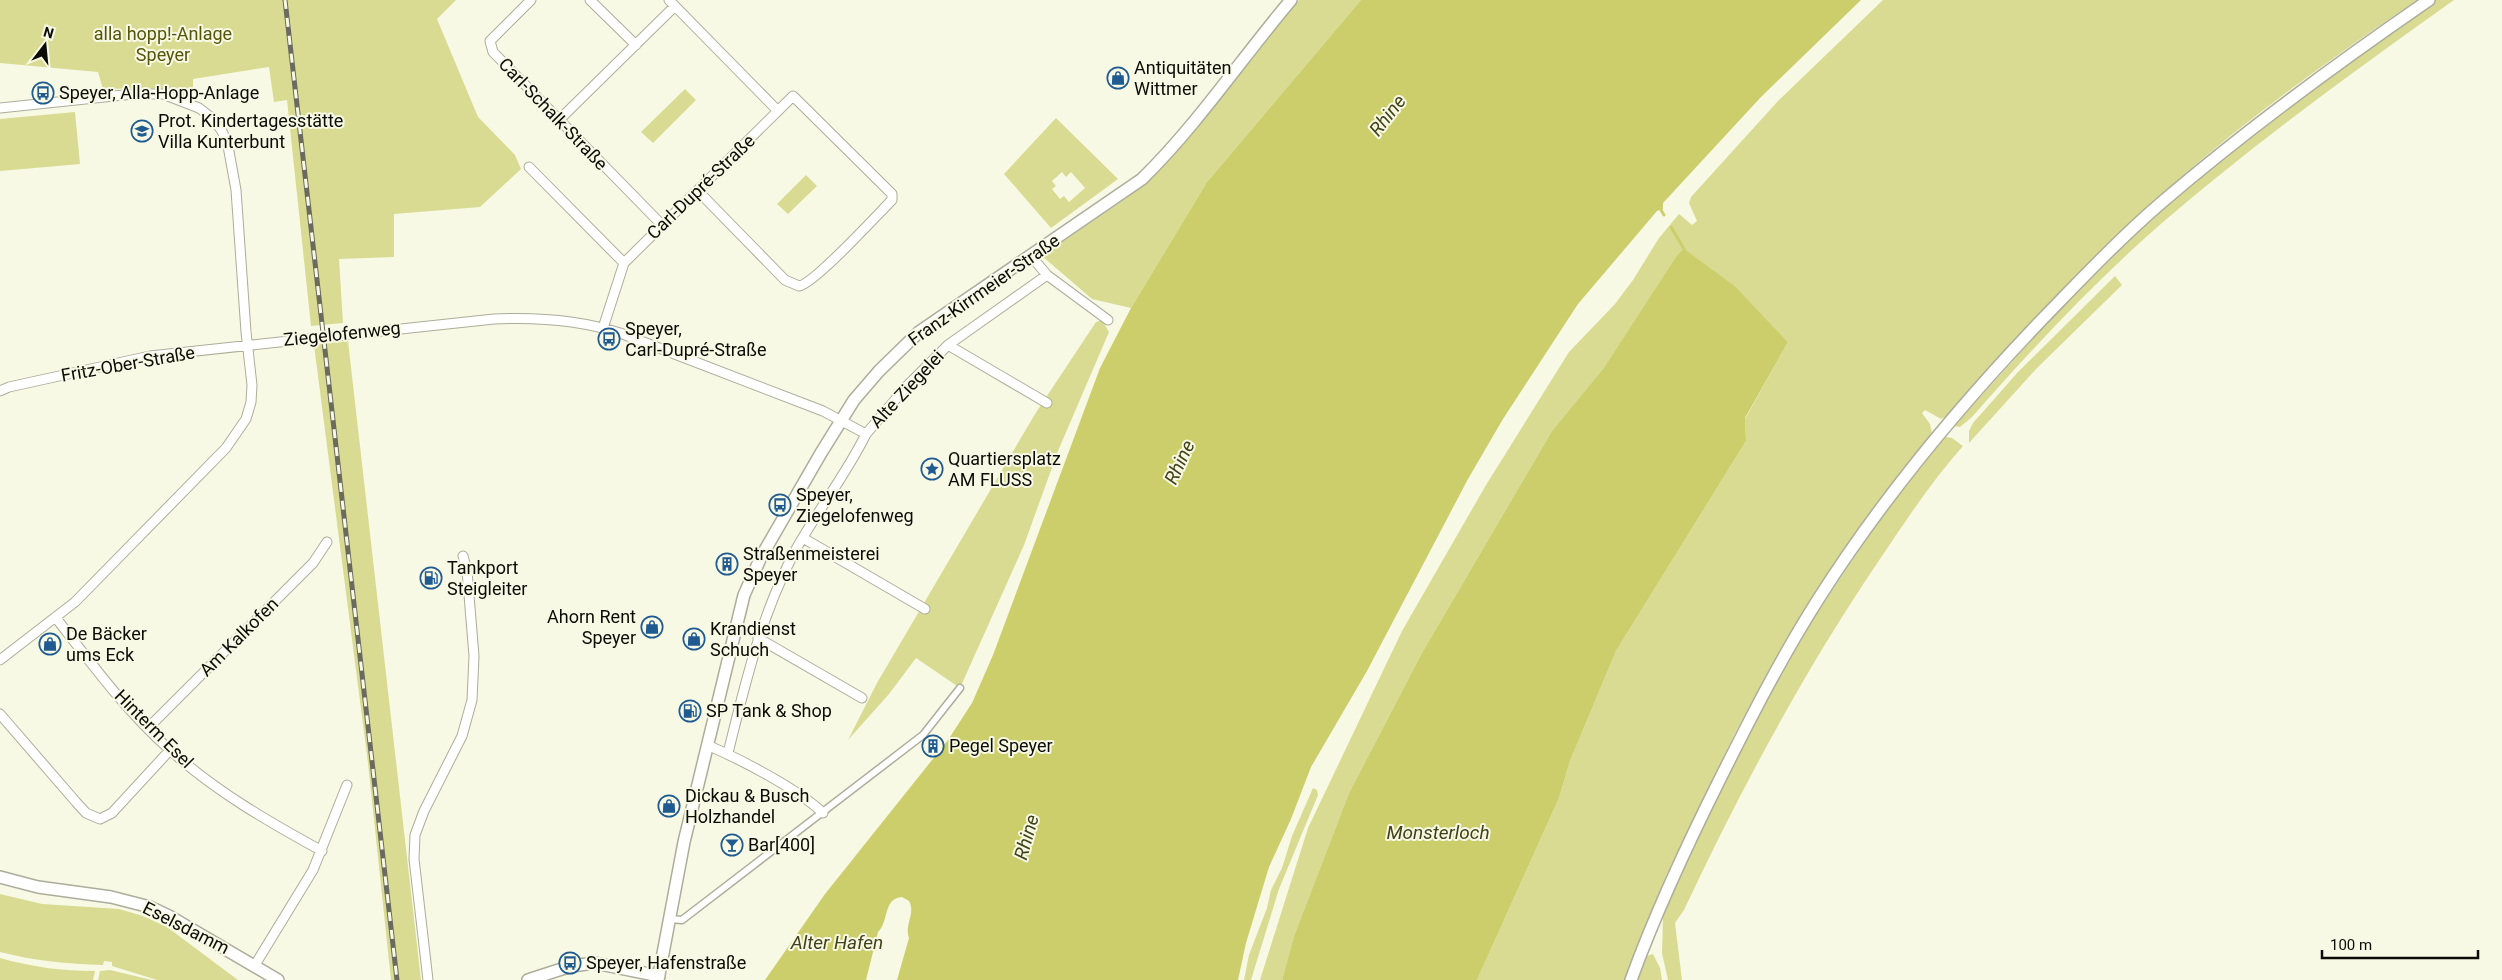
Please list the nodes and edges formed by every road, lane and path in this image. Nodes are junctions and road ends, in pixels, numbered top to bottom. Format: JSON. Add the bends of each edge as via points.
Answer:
{"nodes":[{"id":1,"x":531,"y":0,"type":"edge"},
{"id":2,"x":590,"y":0,"type":"edge"},
{"id":3,"x":1291,"y":0,"type":"edge"},
{"id":4,"x":2428,"y":0,"type":"edge"},
{"id":5,"x":672,"y":3,"type":"edge"},
{"id":6,"x":636,"y":45,"type":"junction"},
{"id":7,"x":0,"y":108,"type":"edge"},
{"id":8,"x":778,"y":111,"type":"junction"},
{"id":9,"x":559,"y":120,"type":"junction"},
{"id":10,"x":529,"y":167,"type":"dead end"},
{"id":11,"x":698,"y":191,"type":"junction"},
{"id":12,"x":662,"y":225,"type":"junction"},
{"id":13,"x":1030,"y":256,"type":"junction"},
{"id":14,"x":624,"y":263,"type":"junction"},
{"id":15,"x":1047,"y":275,"type":"junction"},
{"id":16,"x":1108,"y":320,"type":"dead end"},
{"id":17,"x":603,"y":328,"type":"junction"},
{"id":18,"x":247,"y":344,"type":"junction"},
{"id":19,"x":948,"y":345,"type":"junction"},
{"id":20,"x":5,"y":387,"type":"edge"},
{"id":21,"x":0,"y":391,"type":"edge"},
{"id":22,"x":1047,"y":403,"type":"dead end"},
{"id":23,"x":841,"y":420,"type":"junction"},
{"id":24,"x":866,"y":434,"type":"junction"},
{"id":25,"x":803,"y":538,"type":"junction"},
{"id":26,"x":327,"y":542,"type":"dead end"},
{"id":27,"x":463,"y":556,"type":"dead end"},
{"id":28,"x":925,"y":608,"type":"dead end"},
{"id":29,"x":56,"y":618,"type":"junction"},
{"id":30,"x":758,"y":638,"type":"junction"},
{"id":31,"x":0,"y":660,"type":"edge"},
{"id":32,"x":960,"y":688,"type":"dead end"},
{"id":33,"x":862,"y":698,"type":"dead end"},
{"id":34,"x":0,"y":714,"type":"edge"},
{"id":35,"x":148,"y":728,"type":"junction"},
{"id":36,"x":707,"y":744,"type":"junction"},
{"id":37,"x":170,"y":750,"type":"junction"},
{"id":38,"x":728,"y":753,"type":"junction"},
{"id":39,"x":347,"y":785,"type":"dead end"},
{"id":40,"x":824,"y":813,"type":"junction"},
{"id":41,"x":322,"y":851,"type":"junction"},
{"id":42,"x":0,"y":877,"type":"edge"},
{"id":43,"x":670,"y":918,"type":"junction"},
{"id":44,"x":255,"y":965,"type":"junction"},
{"id":45,"x":658,"y":978,"type":"edge"},
{"id":46,"x":278,"y":980,"type":"edge"},
{"id":47,"x":428,"y":980,"type":"edge"},
{"id":48,"x":528,"y":980,"type":"edge"},
{"id":49,"x":1631,"y":980,"type":"edge"}],
"edges":[{"from":1,"to":9,"type":"street","name":"Carl-Schalk-Straße","via":[[498,31],[490,41],[491,49]]},
{"from":2,"to":6,"type":"street"},
{"from":3,"to":13,"type":"street","name":"Franz-Kirrmeier-Straße","via":[[1217,95],[1142,179]]},
{"from":4,"to":49,"type":"street","via":[[2264,117],[2160,204],[2024,337],[1920,459],[1875,516],[1820,597],[1763,693],[1688,843],[1654,918]]},
{"from":5,"to":6,"type":"street"},
{"from":5,"to":8,"type":"street"},
{"from":6,"to":9,"type":"street"},
{"from":7,"to":18,"type":"street","via":[[152,93],[183,100],[212,118],[222,131],[232,165]]},
{"from":8,"to":11,"type":"street","name":"Carl-Dupré-Straße"},
{"from":8,"to":11,"type":"street","name":"Carl-Dupré-Straße","via":[[793,96],[892,194],[892,200],[828,264],[799,286],[784,280]]},
{"from":9,"to":12,"type":"street","name":"Carl-Schalk-Straße"},
{"from":10,"to":14,"type":"street"},
{"from":11,"to":12,"type":"street","name":"Carl-Dupré-Straße"},
{"from":12,"to":14,"type":"street","name":"Carl-Dupré-Straße"},
{"from":13,"to":15,"type":"street"},
{"from":13,"to":23,"type":"street","name":"Franz-Kirrmeier-Straße","via":[[920,332],[879,371]]},
{"from":14,"to":17,"type":"street","name":"Carl-Dupré-Straße"},
{"from":15,"to":16,"type":"street"},
{"from":15,"to":19,"type":"street","name":"Alte Ziegelei"},
{"from":17,"to":18,"type":"street","name":"Ziegelofenweg","via":[[558,320],[494,319]]},
{"from":17,"to":23,"type":"street","name":"Ziegelofenweg","via":[[810,405]]},
{"from":18,"to":20,"type":"street","name":"Fritz-Ober-Straße","via":[[150,356]]},
{"from":18,"to":29,"type":"street","via":[[251,402],[238,433],[118,559]]},
{"from":19,"to":22,"type":"street","name":"Alte Ziegelei"},
{"from":19,"to":24,"type":"street","name":"Alte Ziegelei"},
{"from":20,"to":21,"type":"street","name":"Fritz-Ober-Straße"},
{"from":23,"to":24,"type":"street","name":"Alte Ziegelei"},
{"from":23,"to":36,"type":"street","name":"Franz-Kirrmeier-Straße","via":[[784,514],[744,595]]},
{"from":24,"to":25,"type":"street","name":"Alte Ziegelei"},
{"from":25,"to":28,"type":"street"},
{"from":25,"to":30,"type":"street","name":"Alte Ziegelei"},
{"from":26,"to":35,"type":"street","name":"Am Kalkofen","via":[[313,563]]},
{"from":27,"to":47,"type":"street","via":[[474,656],[472,700],[462,736],[421,818],[414,841]]},
{"from":29,"to":31,"type":"street"},
{"from":29,"to":35,"type":"street","name":"Hinterm Esel"},
{"from":30,"to":33,"type":"street"},
{"from":30,"to":38,"type":"street","name":"Alte Ziegelei"},
{"from":32,"to":40,"type":"street","via":[[923,734]]},
{"from":34,"to":37,"type":"street","via":[[86,813],[100,819],[119,806]]},
{"from":35,"to":37,"type":"street","name":"Hinterm Esel"},
{"from":36,"to":38,"type":"street"},
{"from":36,"to":43,"type":"street","name":"Franz-Kirrmeier-Straße"},
{"from":37,"to":41,"type":"street","name":"Hinterm Esel","via":[[232,797]]},
{"from":38,"to":40,"type":"street","via":[[805,798]]},
{"from":39,"to":41,"type":"street"},
{"from":40,"to":43,"type":"street","via":[[682,920]]},
{"from":41,"to":44,"type":"street"},
{"from":42,"to":44,"type":"street","name":"Eselsdamm","via":[[150,907]]},
{"from":43,"to":45,"type":"street","name":"Franz-Kirrmeier-Straße"},
{"from":44,"to":46,"type":"street","name":"Eselsdamm"},
{"from":45,"to":48,"type":"street","via":[[595,963],[571,966]]}]}
